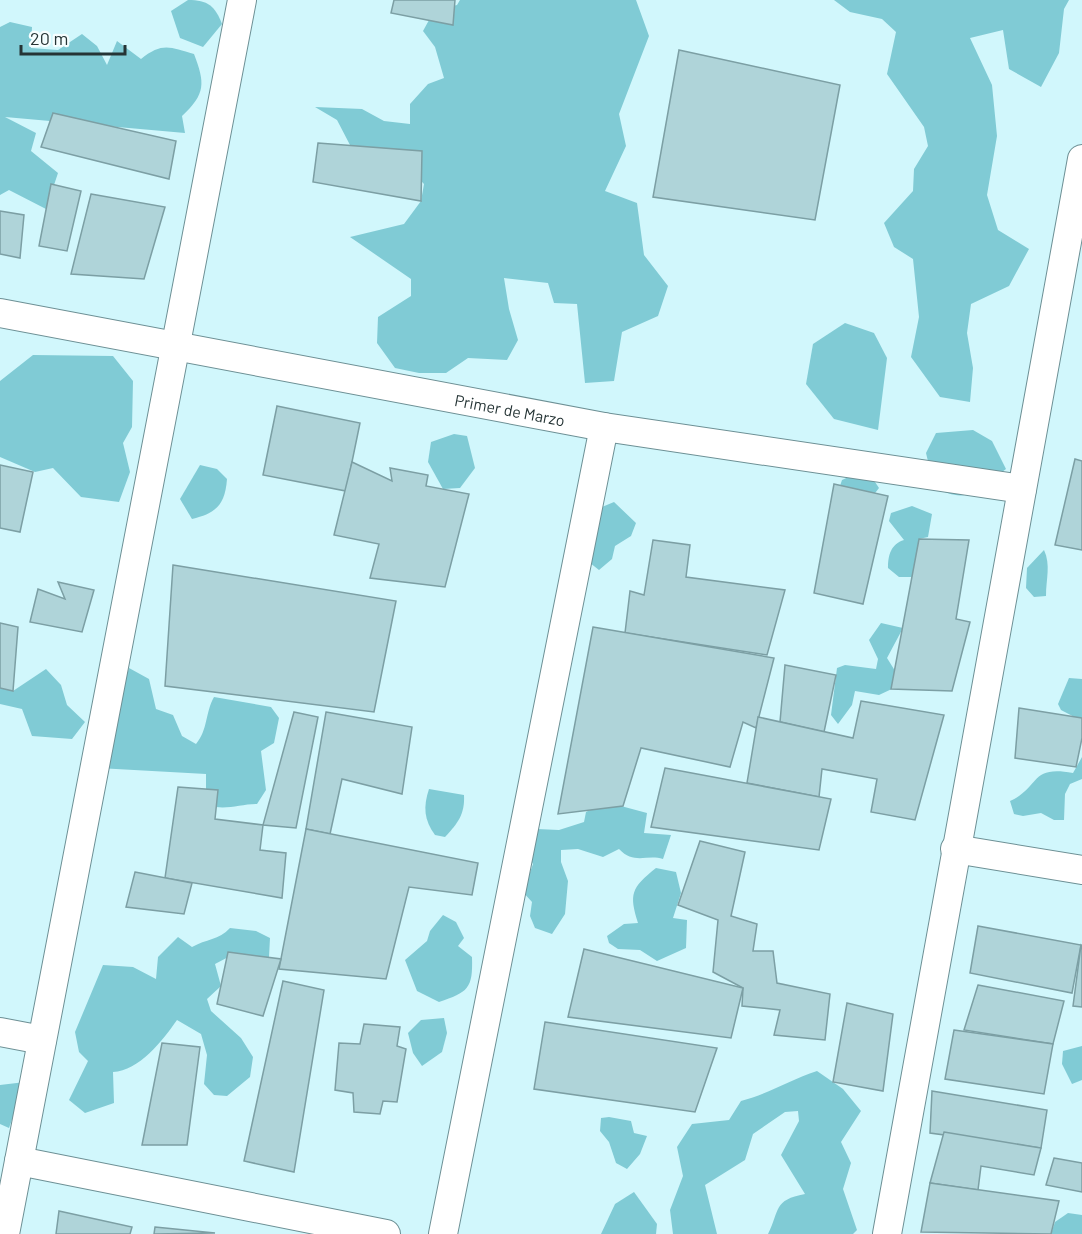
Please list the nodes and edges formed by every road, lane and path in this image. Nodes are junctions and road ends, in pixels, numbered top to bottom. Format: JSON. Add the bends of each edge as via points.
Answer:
{"nodes":[{"id":1,"x":242,"y":0,"type":"edge"},
{"id":2,"x":1082,"y":159,"type":"edge"},
{"id":3,"x":0,"y":313,"type":"edge"},
{"id":4,"x":176,"y":344,"type":"junction"},
{"id":5,"x":604,"y":427,"type":"junction"},
{"id":6,"x":1022,"y":489,"type":"junction"},
{"id":7,"x":955,"y":849,"type":"junction"},
{"id":8,"x":1082,"y":870,"type":"edge"},
{"id":9,"x":0,"y":1032,"type":"edge"},
{"id":10,"x":42,"y":1040,"type":"junction"},
{"id":11,"x":19,"y":1161,"type":"junction"},
{"id":12,"x":5,"y":1234,"type":"edge"},
{"id":13,"x":386,"y":1234,"type":"edge"},
{"id":14,"x":443,"y":1234,"type":"edge"},
{"id":15,"x":887,"y":1234,"type":"edge"}],
"edges":[{"from":1,"to":4,"type":"street"},
{"from":2,"to":6,"type":"street"},
{"from":3,"to":4,"type":"street","name":"Primer de Marzo"},
{"from":4,"to":5,"type":"street","name":"Primer de Marzo"},
{"from":4,"to":10,"type":"street"},
{"from":5,"to":6,"type":"street","name":"Primer de Marzo"},
{"from":5,"to":14,"type":"street"},
{"from":6,"to":7,"type":"street"},
{"from":7,"to":8,"type":"street"},
{"from":7,"to":15,"type":"street"},
{"from":9,"to":10,"type":"street"},
{"from":10,"to":11,"type":"street"},
{"from":11,"to":12,"type":"street"},
{"from":11,"to":13,"type":"street"}]}
